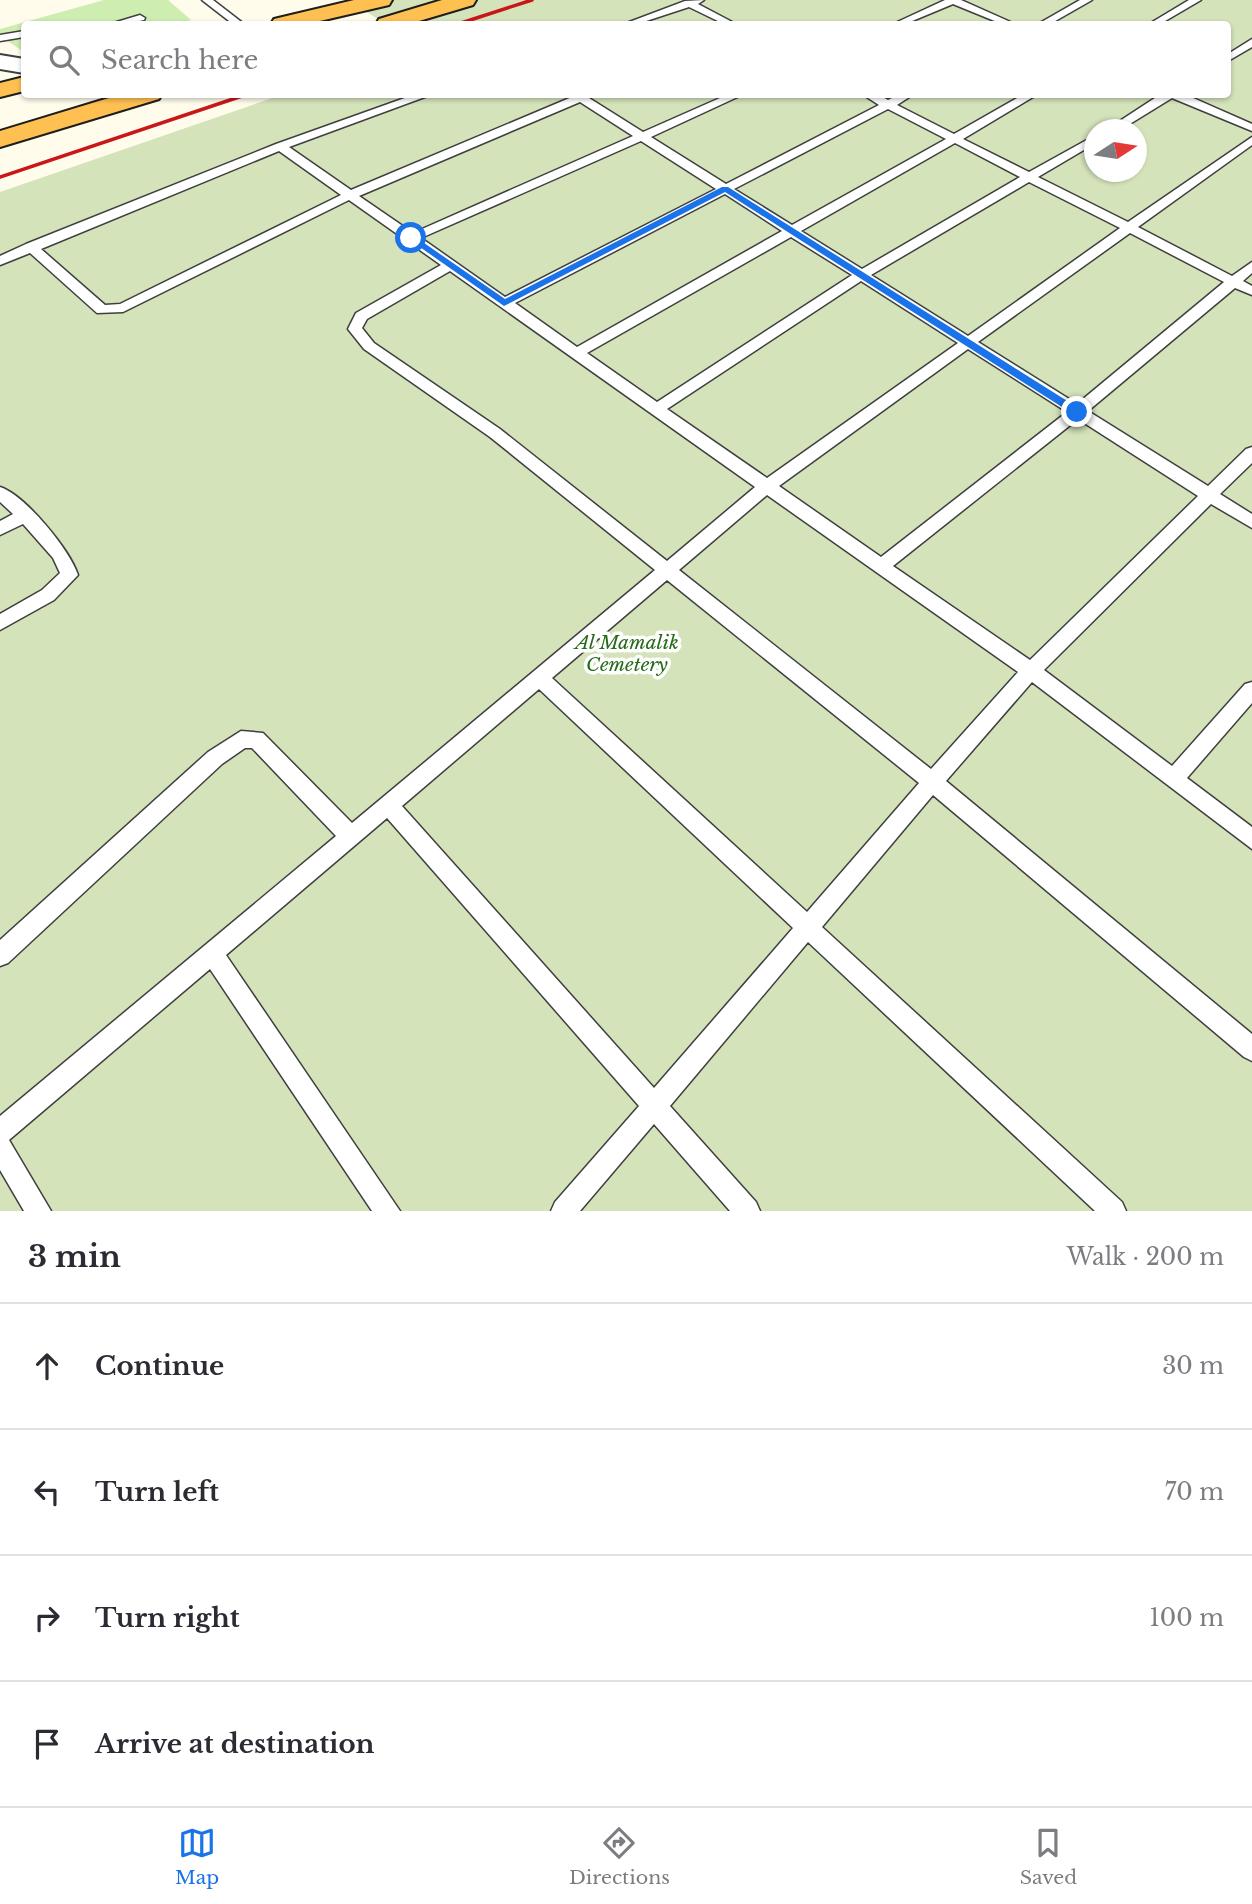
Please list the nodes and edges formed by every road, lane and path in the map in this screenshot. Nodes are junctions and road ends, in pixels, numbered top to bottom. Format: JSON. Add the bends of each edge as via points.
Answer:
{"nodes":[{"id":1,"x":207,"y":0,"type":"edge"},
{"id":2,"x":381,"y":0,"type":"edge"},
{"id":3,"x":465,"y":0,"type":"edge"},
{"id":4,"x":953,"y":0,"type":"edge"},
{"id":5,"x":1087,"y":0,"type":"edge"},
{"id":6,"x":1196,"y":0,"type":"edge"},
{"id":7,"x":694,"y":2,"type":"edge"},
{"id":8,"x":140,"y":18,"type":"dead end"},
{"id":9,"x":128,"y":21,"type":"edge"},
{"id":10,"x":235,"y":21,"type":"edge"},
{"id":11,"x":294,"y":21,"type":"edge"},
{"id":12,"x":397,"y":21,"type":"edge"},
{"id":13,"x":638,"y":21,"type":"edge"},
{"id":14,"x":726,"y":21,"type":"edge"},
{"id":15,"x":905,"y":21,"type":"edge"},
{"id":16,"x":1003,"y":21,"type":"edge"},
{"id":17,"x":1048,"y":21,"type":"edge"},
{"id":18,"x":1159,"y":21,"type":"edge"},
{"id":19,"x":21,"y":34,"type":"edge"},
{"id":20,"x":0,"y":38,"type":"edge"},
{"id":21,"x":1252,"y":42,"type":"edge"},
{"id":22,"x":1231,"y":55,"type":"edge"},
{"id":23,"x":0,"y":62,"type":"edge"},
{"id":24,"x":21,"y":66,"type":"edge"},
{"id":25,"x":21,"y":85,"type":"edge"},
{"id":26,"x":0,"y":90,"type":"edge"},
{"id":27,"x":137,"y":98,"type":"edge"},
{"id":28,"x":417,"y":98,"type":"edge"},
{"id":29,"x":577,"y":98,"type":"edge"},
{"id":30,"x":585,"y":98,"type":"edge"},
{"id":31,"x":730,"y":98,"type":"edge"},
{"id":32,"x":875,"y":98,"type":"edge"},
{"id":33,"x":901,"y":98,"type":"edge"},
{"id":34,"x":1026,"y":98,"type":"edge"},
{"id":35,"x":1165,"y":98,"type":"edge"},
{"id":36,"x":1181,"y":98,"type":"edge"},
{"id":37,"x":888,"y":105,"type":"junction"},
{"id":38,"x":1130,"y":119,"type":"edge"},
{"id":39,"x":1252,"y":128,"type":"edge"},
{"id":40,"x":643,"y":137,"type":"junction"},
{"id":41,"x":0,"y":139,"type":"edge"},
{"id":42,"x":954,"y":139,"type":"junction"},
{"id":43,"x":1252,"y":140,"type":"edge"},
{"id":44,"x":1084,"y":145,"type":"edge"},
{"id":45,"x":280,"y":146,"type":"junction"},
{"id":46,"x":1029,"y":177,"type":"junction"},
{"id":47,"x":725,"y":189,"type":"junction"},
{"id":48,"x":350,"y":195,"type":"junction"},
{"id":49,"x":1129,"y":228,"type":"junction"},
{"id":50,"x":792,"y":231,"type":"junction"},
{"id":51,"x":411,"y":238,"type":"junction"},
{"id":52,"x":31,"y":247,"type":"junction"},
{"id":53,"x":0,"y":261,"type":"edge"},
{"id":54,"x":451,"y":265,"type":"junction"},
{"id":55,"x":1252,"y":266,"type":"edge"},
{"id":56,"x":862,"y":275,"type":"junction"},
{"id":57,"x":1235,"y":283,"type":"junction"},
{"id":58,"x":1252,"y":292,"type":"edge"},
{"id":59,"x":504,"y":303,"type":"junction"},
{"id":60,"x":969,"y":343,"type":"junction"},
{"id":61,"x":577,"y":353,"type":"junction"},
{"id":62,"x":656,"y":409,"type":"junction"},
{"id":63,"x":1077,"y":412,"type":"junction"},
{"id":64,"x":1252,"y":453,"type":"edge"},
{"id":65,"x":767,"y":486,"type":"junction"},
{"id":66,"x":0,"y":493,"type":"edge"},
{"id":67,"x":1210,"y":495,"type":"junction"},
{"id":68,"x":24,"y":515,"type":"junction"},
{"id":69,"x":1252,"y":522,"type":"edge"},
{"id":70,"x":0,"y":529,"type":"edge"},
{"id":71,"x":881,"y":566,"type":"junction"},
{"id":72,"x":665,"y":572,"type":"junction"},
{"id":73,"x":0,"y":623,"type":"edge"},
{"id":74,"x":1031,"y":671,"type":"junction"},
{"id":75,"x":539,"y":678,"type":"junction"},
{"id":76,"x":1252,"y":690,"type":"edge"},
{"id":77,"x":1173,"y":779,"type":"junction"},
{"id":78,"x":932,"y":782,"type":"junction"},
{"id":79,"x":388,"y":805,"type":"junction"},
{"id":80,"x":351,"y":836,"type":"junction"},
{"id":81,"x":1252,"y":839,"type":"edge"},
{"id":82,"x":808,"y":927,"type":"junction"},
{"id":83,"x":212,"y":953,"type":"junction"},
{"id":84,"x":0,"y":955,"type":"edge"},
{"id":85,"x":1252,"y":1049,"type":"edge"},
{"id":86,"x":653,"y":1107,"type":"junction"},
{"id":87,"x":0,"y":1132,"type":"edge"},
{"id":88,"x":0,"y":1147,"type":"edge"},
{"id":89,"x":38,"y":1211,"type":"edge"},
{"id":90,"x":387,"y":1211,"type":"edge"},
{"id":91,"x":564,"y":1211,"type":"edge"},
{"id":92,"x":747,"y":1211,"type":"edge"},
{"id":93,"x":1113,"y":1211,"type":"edge"}],
"edges":[{"from":1,"to":10,"type":"lane"},
{"from":2,"to":11,"type":"highway"},
{"from":3,"to":12,"type":"highway"},
{"from":4,"to":15,"type":"lane"},
{"from":4,"to":16,"type":"lane"},
{"from":5,"to":17,"type":"lane"},
{"from":6,"to":18,"type":"lane"},
{"from":7,"to":13,"type":"lane"},
{"from":7,"to":14,"type":"lane"},
{"from":8,"to":9,"type":"lane"},
{"from":19,"to":20,"type":"lane"},
{"from":21,"to":22,"type":"lane"},
{"from":23,"to":24,"type":"street"},
{"from":25,"to":26,"type":"highway"},
{"from":27,"to":41,"type":"highway"},
{"from":28,"to":45,"type":"lane"},
{"from":29,"to":48,"type":"lane"},
{"from":30,"to":40,"type":"lane"},
{"from":31,"to":40,"type":"lane"},
{"from":32,"to":37,"type":"lane"},
{"from":33,"to":37,"type":"lane"},
{"from":34,"to":42,"type":"lane"},
{"from":35,"to":38,"type":"lane"},
{"from":36,"to":39,"type":"lane"},
{"from":37,"to":42,"type":"lane"},
{"from":37,"to":47,"type":"lane"},
{"from":40,"to":47,"type":"lane"},
{"from":40,"to":51,"type":"lane"},
{"from":42,"to":46,"type":"lane"},
{"from":42,"to":50,"type":"lane"},
{"from":43,"to":49,"type":"lane"},
{"from":44,"to":46,"type":"lane"},
{"from":45,"to":48,"type":"lane"},
{"from":45,"to":52,"type":"lane"},
{"from":46,"to":49,"type":"lane"},
{"from":46,"to":56,"type":"lane"},
{"from":47,"to":50,"type":"lane"},
{"from":47,"to":59,"type":"lane"},
{"from":48,"to":51,"type":"lane"},
{"from":48,"to":52,"type":"lane","via":[[150,296],[110,310],[102,310],[80,293]]},
{"from":49,"to":57,"type":"lane"},
{"from":49,"to":60,"type":"lane"},
{"from":50,"to":56,"type":"lane"},
{"from":50,"to":61,"type":"lane"},
{"from":51,"to":54,"type":"lane"},
{"from":52,"to":53,"type":"lane"},
{"from":54,"to":59,"type":"lane"},
{"from":54,"to":72,"type":"lane","via":[[361,316],[355,329],[360,337],[495,433]]},
{"from":55,"to":57,"type":"lane"},
{"from":56,"to":60,"type":"lane"},
{"from":56,"to":62,"type":"lane"},
{"from":57,"to":58,"type":"lane"},
{"from":57,"to":63,"type":"lane"},
{"from":59,"to":61,"type":"lane"},
{"from":60,"to":63,"type":"lane"},
{"from":60,"to":65,"type":"lane"},
{"from":61,"to":62,"type":"lane"},
{"from":62,"to":65,"type":"lane"},
{"from":63,"to":67,"type":"lane"},
{"from":63,"to":71,"type":"lane"},
{"from":64,"to":67,"type":"lane"},
{"from":65,"to":71,"type":"lane"},
{"from":65,"to":72,"type":"lane"},
{"from":66,"to":68,"type":"lane"},
{"from":67,"to":69,"type":"lane"},
{"from":67,"to":74,"type":"lane"},
{"from":68,"to":70,"type":"lane"},
{"from":68,"to":73,"type":"lane","via":[[67,565],[69,575],[48,595]]},
{"from":71,"to":74,"type":"lane"},
{"from":72,"to":75,"type":"lane"},
{"from":72,"to":78,"type":"lane"},
{"from":74,"to":77,"type":"lane"},
{"from":74,"to":78,"type":"lane"},
{"from":75,"to":79,"type":"lane"},
{"from":75,"to":82,"type":"lane"},
{"from":76,"to":77,"type":"lane"},
{"from":77,"to":81,"type":"lane"},
{"from":78,"to":82,"type":"lane"},
{"from":78,"to":85,"type":"lane"},
{"from":79,"to":80,"type":"lane"},
{"from":79,"to":86,"type":"lane"},
{"from":80,"to":83,"type":"lane"},
{"from":80,"to":84,"type":"lane","via":[[261,744],[251,738],[241,740],[215,758]]},
{"from":82,"to":86,"type":"lane"},
{"from":82,"to":93,"type":"lane"},
{"from":83,"to":87,"type":"lane"},
{"from":83,"to":90,"type":"lane"},
{"from":86,"to":91,"type":"lane"},
{"from":86,"to":92,"type":"lane"},
{"from":88,"to":89,"type":"lane"}]}
